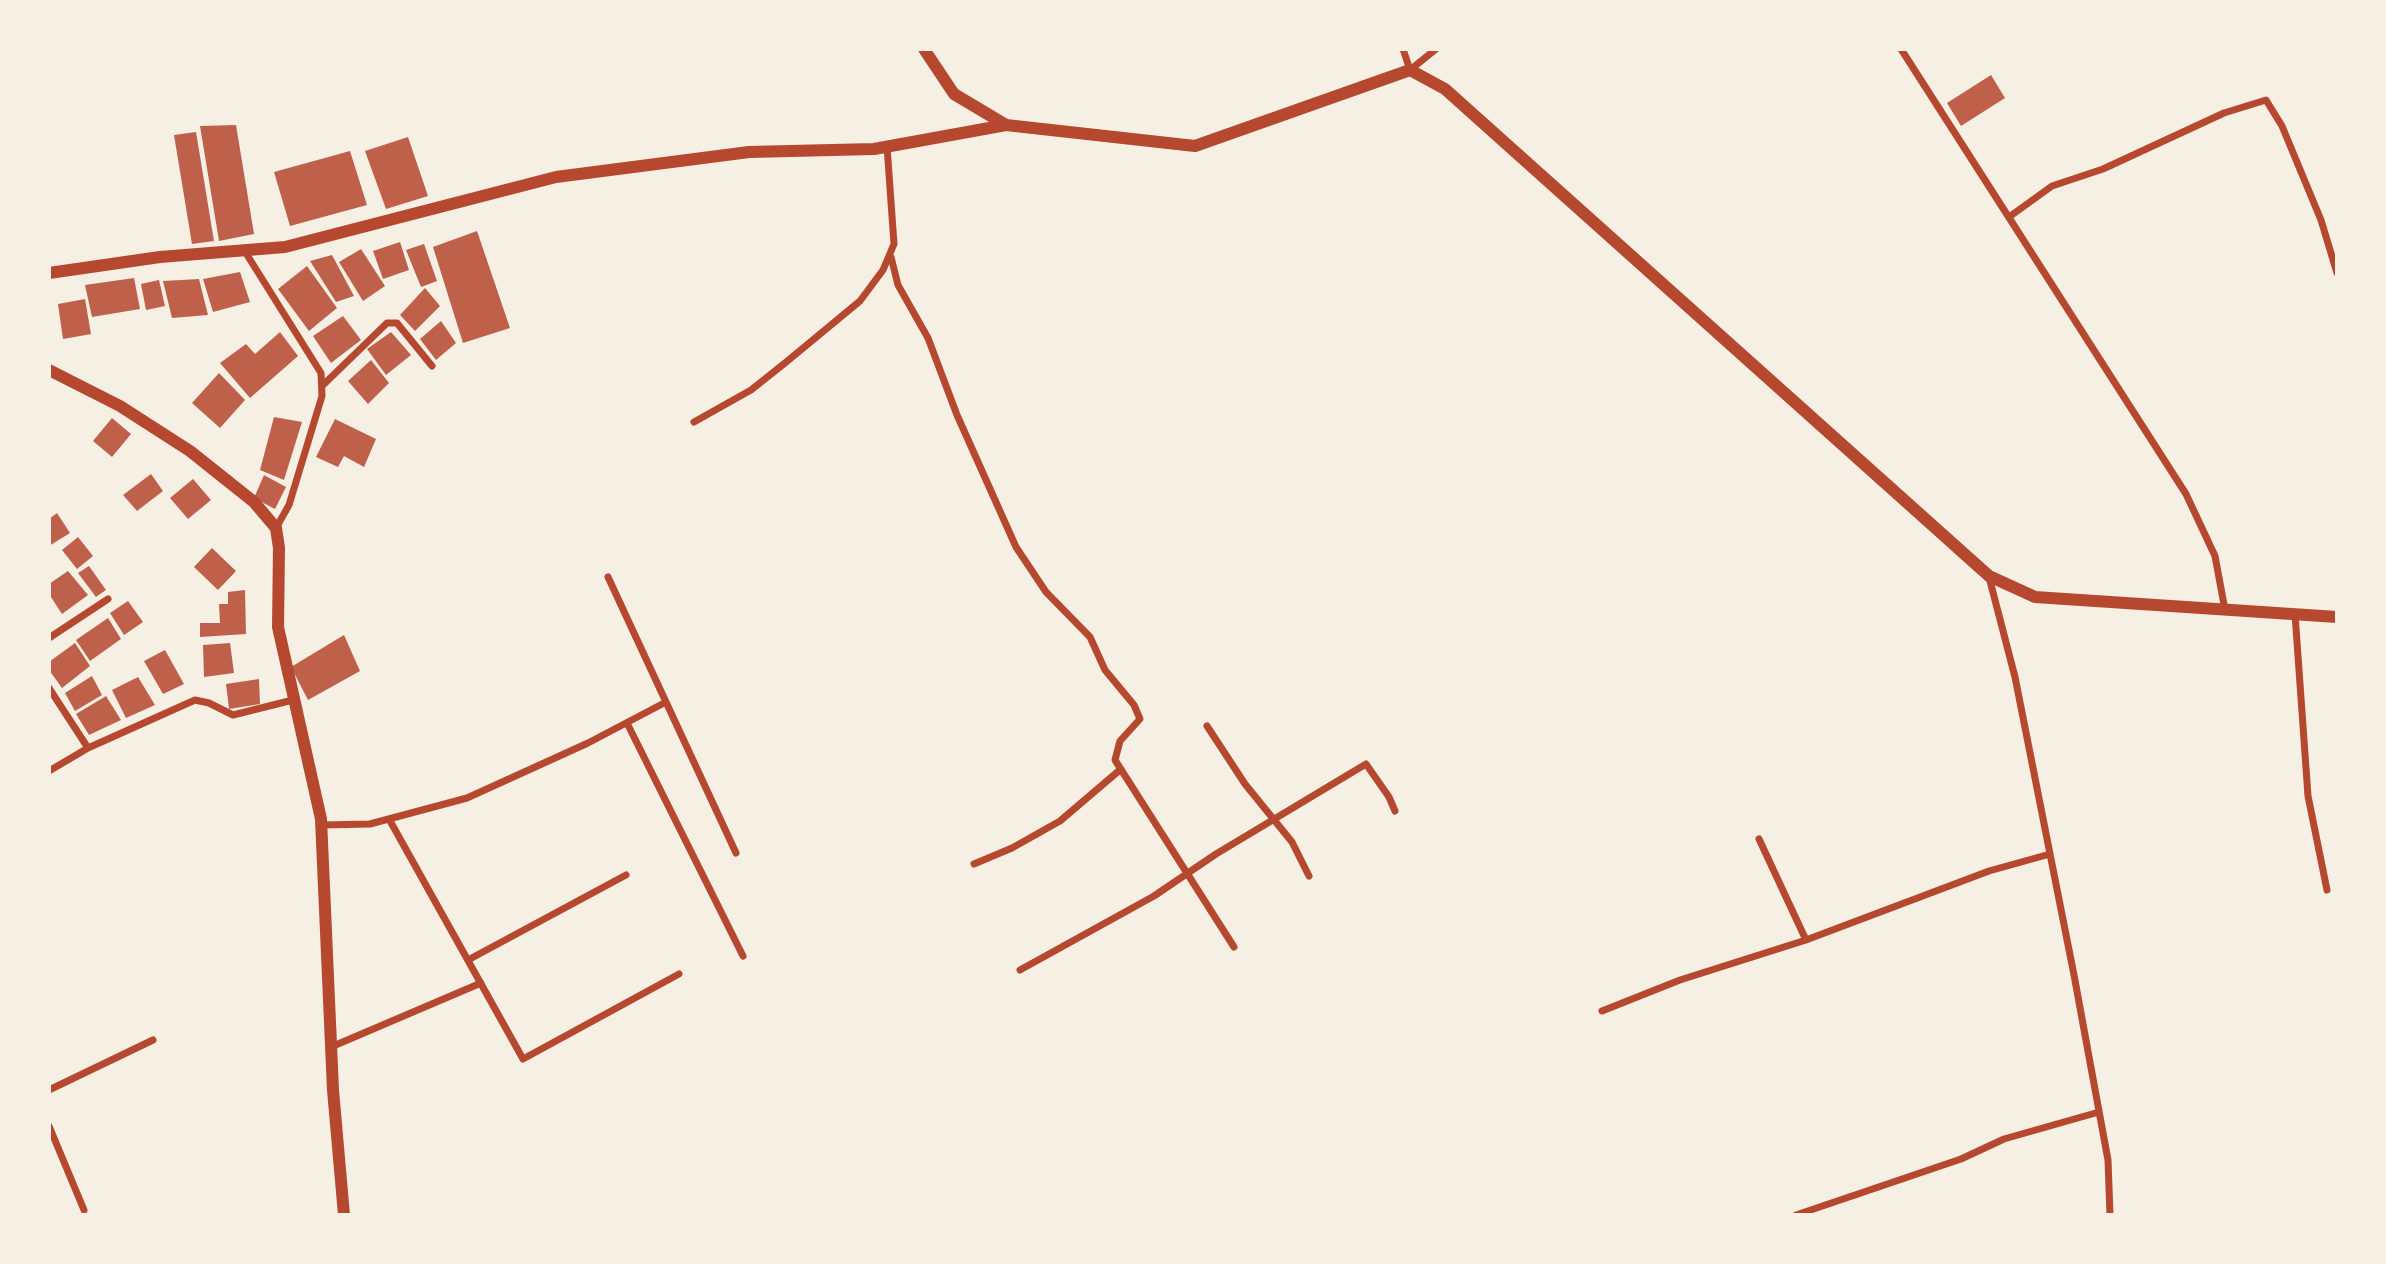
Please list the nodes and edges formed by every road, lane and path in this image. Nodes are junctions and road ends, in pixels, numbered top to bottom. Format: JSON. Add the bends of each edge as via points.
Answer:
{"nodes":[{"id":1,"x":924,"y":49,"type":"edge"},
{"id":2,"x":1403,"y":49,"type":"edge"},
{"id":3,"x":1436,"y":49,"type":"edge"},
{"id":4,"x":1901,"y":49,"type":"edge"},
{"id":5,"x":1410,"y":70,"type":"junction"},
{"id":6,"x":1006,"y":125,"type":"junction"},
{"id":7,"x":887,"y":145,"type":"junction"},
{"id":8,"x":2009,"y":217,"type":"junction"},
{"id":9,"x":244,"y":250,"type":"junction"},
{"id":10,"x":891,"y":257,"type":"junction"},
{"id":11,"x":49,"y":273,"type":"edge"},
{"id":12,"x":2337,"y":273,"type":"edge"},
{"id":13,"x":432,"y":366,"type":"dead end"},
{"id":14,"x":49,"y":370,"type":"edge"},
{"id":15,"x":322,"y":386,"type":"junction"},
{"id":16,"x":694,"y":422,"type":"dead end"},
{"id":17,"x":276,"y":528,"type":"junction"},
{"id":18,"x":1989,"y":576,"type":"junction"},
{"id":19,"x":608,"y":577,"type":"dead end"},
{"id":20,"x":108,"y":599,"type":"dead end"},
{"id":21,"x":2225,"y":610,"type":"junction"},
{"id":22,"x":2295,"y":614,"type":"junction"},
{"id":23,"x":2337,"y":617,"type":"edge"},
{"id":24,"x":49,"y":638,"type":"edge"},
{"id":25,"x":49,"y":688,"type":"edge"},
{"id":26,"x":293,"y":700,"type":"junction"},
{"id":27,"x":666,"y":702,"type":"junction"},
{"id":28,"x":627,"y":723,"type":"junction"},
{"id":29,"x":1207,"y":726,"type":"dead end"},
{"id":30,"x":88,"y":748,"type":"junction"},
{"id":31,"x":1121,"y":769,"type":"junction"},
{"id":32,"x":49,"y":772,"type":"edge"},
{"id":33,"x":1395,"y":811,"type":"dead end"},
{"id":34,"x":1275,"y":818,"type":"junction"},
{"id":35,"x":389,"y":819,"type":"junction"},
{"id":36,"x":322,"y":825,"type":"junction"},
{"id":37,"x":1759,"y":839,"type":"dead end"},
{"id":38,"x":736,"y":853,"type":"dead end"},
{"id":39,"x":2050,"y":854,"type":"junction"},
{"id":40,"x":975,"y":864,"type":"dead end"},
{"id":41,"x":1186,"y":873,"type":"junction"},
{"id":42,"x":626,"y":876,"type":"dead end"},
{"id":43,"x":1309,"y":876,"type":"dead end"},
{"id":44,"x":2327,"y":890,"type":"dead end"},
{"id":45,"x":1806,"y":940,"type":"junction"},
{"id":46,"x":1234,"y":947,"type":"dead end"},
{"id":47,"x":743,"y":956,"type":"dead end"},
{"id":48,"x":468,"y":960,"type":"junction"},
{"id":49,"x":1020,"y":970,"type":"dead end"},
{"id":50,"x":679,"y":974,"type":"dead end"},
{"id":51,"x":481,"y":983,"type":"junction"},
{"id":52,"x":1602,"y":1011,"type":"dead end"},
{"id":53,"x":153,"y":1041,"type":"dead end"},
{"id":54,"x":331,"y":1047,"type":"junction"},
{"id":55,"x":49,"y":1090,"type":"edge"},
{"id":56,"x":2099,"y":1112,"type":"junction"},
{"id":57,"x":49,"y":1126,"type":"edge"},
{"id":58,"x":84,"y":1210,"type":"dead end"},
{"id":59,"x":344,"y":1215,"type":"edge"},
{"id":60,"x":1796,"y":1215,"type":"edge"},
{"id":61,"x":2110,"y":1215,"type":"edge"}],
"edges":[{"from":1,"to":6,"type":"street","via":[[954,93]]},
{"from":2,"to":5,"type":"street"},
{"from":3,"to":5,"type":"street"},
{"from":4,"to":8,"type":"street"},
{"from":5,"to":6,"type":"street","via":[[1195,146]]},
{"from":5,"to":18,"type":"street","via":[[1445,89]]},
{"from":6,"to":7,"type":"street"},
{"from":7,"to":9,"type":"street","via":[[749,152],[556,177],[285,247]]},
{"from":7,"to":10,"type":"street"},
{"from":8,"to":12,"type":"street","via":[[2052,186],[2103,169],[2224,113],[2266,100],[2282,126],[2321,220]]},
{"from":8,"to":21,"type":"street","via":[[2186,494],[2214,556]]},
{"from":9,"to":11,"type":"street"},
{"from":9,"to":15,"type":"street","via":[[321,373]]},
{"from":10,"to":16,"type":"street","via":[[860,301],[751,390]]},
{"from":10,"to":31,"type":"street","via":[[898,285],[928,338],[1016,547],[1046,592],[1090,637],[1105,670],[1137,712],[1140,719],[1120,741],[1115,760]]},
{"from":13,"to":15,"type":"street","via":[[397,323],[387,323]]},
{"from":14,"to":17,"type":"street","via":[[120,406],[190,451],[254,502]]},
{"from":15,"to":17,"type":"street","via":[[289,505]]},
{"from":17,"to":26,"type":"street","via":[[278,627]]},
{"from":18,"to":21,"type":"street","via":[[2035,597]]},
{"from":18,"to":39,"type":"street","via":[[2015,677]]},
{"from":19,"to":27,"type":"street"},
{"from":20,"to":24,"type":"street"},
{"from":21,"to":22,"type":"street"},
{"from":22,"to":23,"type":"street"},
{"from":22,"to":44,"type":"street","via":[[2308,796]]},
{"from":25,"to":30,"type":"street"},
{"from":26,"to":30,"type":"street","via":[[233,715],[195,700]]},
{"from":26,"to":36,"type":"street"},
{"from":27,"to":28,"type":"street"},
{"from":27,"to":38,"type":"street"},
{"from":28,"to":35,"type":"street","via":[[467,798]]},
{"from":28,"to":47,"type":"street"},
{"from":29,"to":34,"type":"street","via":[[1245,784]]},
{"from":30,"to":32,"type":"street"},
{"from":31,"to":40,"type":"street","via":[[1060,821]]},
{"from":31,"to":41,"type":"street"},
{"from":33,"to":34,"type":"street","via":[[1366,764]]},
{"from":34,"to":41,"type":"street"},
{"from":34,"to":43,"type":"street","via":[[1302,857]]},
{"from":35,"to":36,"type":"street"},
{"from":35,"to":48,"type":"street"},
{"from":36,"to":54,"type":"street"},
{"from":37,"to":45,"type":"street"},
{"from":39,"to":45,"type":"street","via":[[1989,871]]},
{"from":39,"to":56,"type":"street"},
{"from":41,"to":46,"type":"street"},
{"from":41,"to":49,"type":"street","via":[[1154,896]]},
{"from":42,"to":48,"type":"street"},
{"from":45,"to":52,"type":"street","via":[[1680,980]]},
{"from":48,"to":51,"type":"street"},
{"from":50,"to":51,"type":"street","via":[[523,1059]]},
{"from":51,"to":54,"type":"street"},
{"from":53,"to":55,"type":"street"},
{"from":54,"to":59,"type":"street"},
{"from":56,"to":60,"type":"street","via":[[2004,1139],[1961,1159]]},
{"from":56,"to":61,"type":"street","via":[[2108,1160]]},
{"from":57,"to":58,"type":"street"}]}
